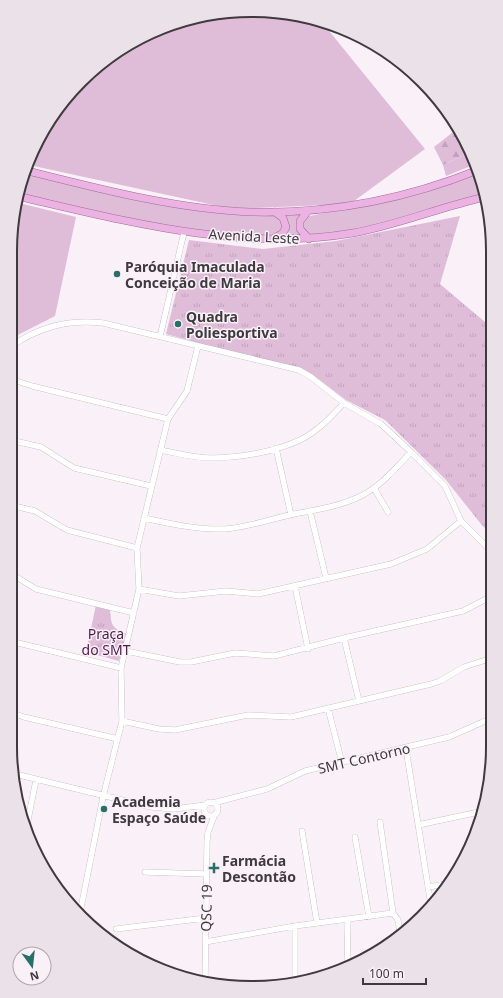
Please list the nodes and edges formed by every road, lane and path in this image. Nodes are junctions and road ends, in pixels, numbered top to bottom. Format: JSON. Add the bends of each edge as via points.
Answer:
{"nodes":[{"id":1,"x":31,"y":172,"type":"edge"},
{"id":2,"x":472,"y":172,"type":"edge"},
{"id":3,"x":24,"y":198,"type":"edge"},
{"id":4,"x":480,"y":199,"type":"edge"},
{"id":5,"x":308,"y":211,"type":"junction"},
{"id":6,"x":275,"y":212,"type":"junction"},
{"id":7,"x":184,"y":232,"type":"junction"},
{"id":8,"x":271,"y":239,"type":"junction"},
{"id":9,"x":309,"y":239,"type":"junction"},
{"id":10,"x":160,"y":337,"type":"junction"},
{"id":11,"x":17,"y":343,"type":"edge"},
{"id":12,"x":198,"y":346,"type":"junction"},
{"id":13,"x":17,"y":381,"type":"edge"},
{"id":14,"x":344,"y":403,"type":"junction"},
{"id":15,"x":168,"y":419,"type":"junction"},
{"id":16,"x":17,"y":442,"type":"edge"},
{"id":17,"x":276,"y":448,"type":"junction"},
{"id":18,"x":160,"y":450,"type":"junction"},
{"id":19,"x":411,"y":452,"type":"junction"},
{"id":20,"x":150,"y":486,"type":"junction"},
{"id":21,"x":374,"y":488,"type":"junction"},
{"id":22,"x":17,"y":507,"type":"edge"},
{"id":23,"x":310,"y":511,"type":"junction"},
{"id":24,"x":388,"y":512,"type":"dead end"},
{"id":25,"x":291,"y":515,"type":"junction"},
{"id":26,"x":144,"y":518,"type":"junction"},
{"id":27,"x":461,"y":521,"type":"junction"},
{"id":28,"x":486,"y":546,"type":"edge"},
{"id":29,"x":137,"y":548,"type":"junction"},
{"id":30,"x":17,"y":577,"type":"edge"},
{"id":31,"x":326,"y":578,"type":"junction"},
{"id":32,"x":295,"y":586,"type":"junction"},
{"id":33,"x":139,"y":589,"type":"junction"},
{"id":34,"x":486,"y":599,"type":"edge"},
{"id":35,"x":134,"y":613,"type":"junction"},
{"id":36,"x":344,"y":638,"type":"junction"},
{"id":37,"x":17,"y":643,"type":"edge"},
{"id":38,"x":308,"y":649,"type":"junction"},
{"id":39,"x":126,"y":651,"type":"junction"},
{"id":40,"x":486,"y":660,"type":"edge"},
{"id":41,"x":121,"y":668,"type":"junction"},
{"id":42,"x":359,"y":701,"type":"junction"},
{"id":43,"x":328,"y":708,"type":"junction"},
{"id":44,"x":17,"y":714,"type":"edge"},
{"id":45,"x":486,"y":720,"type":"edge"},
{"id":46,"x":122,"y":721,"type":"junction"},
{"id":47,"x":118,"y":739,"type":"junction"},
{"id":48,"x":406,"y":749,"type":"junction"},
{"id":49,"x":342,"y":762,"type":"junction"},
{"id":50,"x":19,"y":775,"type":"edge"},
{"id":51,"x":36,"y":780,"type":"junction"},
{"id":52,"x":103,"y":797,"type":"junction"},
{"id":53,"x":235,"y":797,"type":"junction"},
{"id":54,"x":213,"y":802,"type":"junction"},
{"id":55,"x":205,"y":810,"type":"junction"},
{"id":56,"x":216,"y":811,"type":"junction"},
{"id":57,"x":477,"y":813,"type":"edge"},
{"id":58,"x":28,"y":819,"type":"edge"},
{"id":59,"x":380,"y":822,"type":"dead end"},
{"id":60,"x":418,"y":825,"type":"junction"},
{"id":61,"x":302,"y":831,"type":"dead end"},
{"id":62,"x":208,"y":832,"type":"junction"},
{"id":63,"x":355,"y":837,"type":"dead end"},
{"id":64,"x":145,"y":872,"type":"dead end"},
{"id":65,"x":206,"y":874,"type":"junction"},
{"id":66,"x":441,"y":885,"type":"edge"},
{"id":67,"x":428,"y":887,"type":"junction"},
{"id":68,"x":430,"y":899,"type":"edge"},
{"id":69,"x":81,"y":907,"type":"edge"},
{"id":70,"x":393,"y":913,"type":"junction"},
{"id":71,"x":369,"y":917,"type":"junction"},
{"id":72,"x":206,"y":918,"type":"junction"},
{"id":73,"x":348,"y":920,"type":"junction"},
{"id":74,"x":316,"y":924,"type":"junction"},
{"id":75,"x":295,"y":926,"type":"junction"},
{"id":76,"x":116,"y":929,"type":"dead end"},
{"id":77,"x":399,"y":929,"type":"edge"},
{"id":78,"x":205,"y":942,"type":"junction"},
{"id":79,"x":347,"y":960,"type":"edge"},
{"id":80,"x":205,"y":976,"type":"edge"},
{"id":81,"x":295,"y":976,"type":"edge"}],
"edges":[{"from":1,"to":6,"type":"main road","name":"Avenida Leste","via":[[126,194],[178,203],[224,210]]},
{"from":2,"to":5,"type":"main road","name":"Avenida Leste","via":[[392,197]]},
{"from":3,"to":7,"type":"main road","name":"Avenida Leste"},
{"from":4,"to":9,"type":"main road","name":"Avenida Leste","via":[[379,228]]},
{"from":5,"to":6,"type":"main road","name":"Avenida Leste"},
{"from":5,"to":9,"type":"main road","via":[[300,221],[300,229]]},
{"from":6,"to":8,"type":"main road","via":[[283,218],[286,227],[283,234]]},
{"from":7,"to":8,"type":"main road","name":"Avenida Leste","via":[[228,238]]},
{"from":7,"to":10,"type":"street"},
{"from":8,"to":9,"type":"main road","name":"Avenida Leste"},
{"from":10,"to":11,"type":"street","via":[[85,321],[51,325]]},
{"from":10,"to":12,"type":"street"},
{"from":12,"to":14,"type":"street","via":[[299,370]]},
{"from":12,"to":15,"type":"street","via":[[187,391]]},
{"from":13,"to":15,"type":"street"},
{"from":14,"to":17,"type":"street","via":[[300,440]]},
{"from":14,"to":19,"type":"street","via":[[381,424]]},
{"from":15,"to":18,"type":"street"},
{"from":16,"to":20,"type":"street","via":[[41,447],[74,468]]},
{"from":17,"to":18,"type":"street","via":[[246,455],[210,458]]},
{"from":17,"to":25,"type":"street"},
{"from":18,"to":20,"type":"street"},
{"from":19,"to":21,"type":"street"},
{"from":19,"to":27,"type":"street","via":[[445,486]]},
{"from":20,"to":26,"type":"street"},
{"from":21,"to":23,"type":"street","via":[[350,500]]},
{"from":21,"to":24,"type":"street"},
{"from":22,"to":29,"type":"street","via":[[35,511],[66,530]]},
{"from":23,"to":25,"type":"street"},
{"from":23,"to":31,"type":"street"},
{"from":25,"to":26,"type":"street","via":[[226,529],[182,526]]},
{"from":26,"to":29,"type":"street"},
{"from":27,"to":28,"type":"street"},
{"from":27,"to":31,"type":"street","via":[[427,549],[411,557]]},
{"from":29,"to":33,"type":"street"},
{"from":30,"to":35,"type":"street","via":[[36,589]]},
{"from":31,"to":32,"type":"street"},
{"from":32,"to":33,"type":"street","via":[[258,594],[226,591],[188,596]]},
{"from":32,"to":38,"type":"street"},
{"from":33,"to":35,"type":"street"},
{"from":34,"to":36,"type":"street","via":[[463,611]]},
{"from":35,"to":39,"type":"street"},
{"from":36,"to":38,"type":"street"},
{"from":36,"to":42,"type":"street"},
{"from":37,"to":41,"type":"street"},
{"from":38,"to":39,"type":"street","via":[[274,656],[235,653],[191,662]]},
{"from":39,"to":41,"type":"street"},
{"from":40,"to":42,"type":"street","via":[[468,665],[431,684]]},
{"from":41,"to":46,"type":"street"},
{"from":42,"to":43,"type":"street"},
{"from":43,"to":46,"type":"street","via":[[291,717],[248,715],[175,730]]},
{"from":43,"to":49,"type":"street"},
{"from":44,"to":47,"type":"street"},
{"from":45,"to":48,"type":"street","name":"SMT Contorno","via":[[449,737]]},
{"from":46,"to":47,"type":"street"},
{"from":47,"to":52,"type":"street"},
{"from":48,"to":49,"type":"street","name":"SMT Contorno"},
{"from":48,"to":60,"type":"street"},
{"from":49,"to":53,"type":"street","name":"SMT Contorno","via":[[304,771],[267,789]]},
{"from":50,"to":51,"type":"street"},
{"from":51,"to":52,"type":"street"},
{"from":51,"to":58,"type":"street"},
{"from":52,"to":55,"type":"street","via":[[160,808],[191,807]]},
{"from":52,"to":69,"type":"street"},
{"from":53,"to":54,"type":"street","name":"SMT Contorno"},
{"from":53,"to":56,"type":"street","name":"SMT Contorno"},
{"from":54,"to":55,"type":"street","name":"SMT Contorno","via":[[209,802]]},
{"from":54,"to":56,"type":"street"},
{"from":55,"to":56,"type":"street","via":[[211,816]]},
{"from":55,"to":62,"type":"street","name":"QSC 19"},
{"from":56,"to":62,"type":"street","name":"QSC 19"},
{"from":57,"to":60,"type":"street"},
{"from":59,"to":70,"type":"street"},
{"from":60,"to":67,"type":"street"},
{"from":61,"to":74,"type":"street"},
{"from":62,"to":65,"type":"street","name":"QSC 19"},
{"from":63,"to":71,"type":"street"},
{"from":64,"to":65,"type":"street"},
{"from":65,"to":72,"type":"street","name":"QSC 19"},
{"from":66,"to":67,"type":"street"},
{"from":67,"to":68,"type":"street"},
{"from":70,"to":71,"type":"street"},
{"from":70,"to":77,"type":"street","via":[[398,920]]},
{"from":71,"to":73,"type":"street"},
{"from":72,"to":76,"type":"street"},
{"from":72,"to":78,"type":"street","name":"QSC 19"},
{"from":73,"to":74,"type":"street"},
{"from":73,"to":79,"type":"street"},
{"from":74,"to":75,"type":"street"},
{"from":75,"to":78,"type":"street"},
{"from":75,"to":81,"type":"street"},
{"from":78,"to":80,"type":"street","name":"QSC 19"}]}
